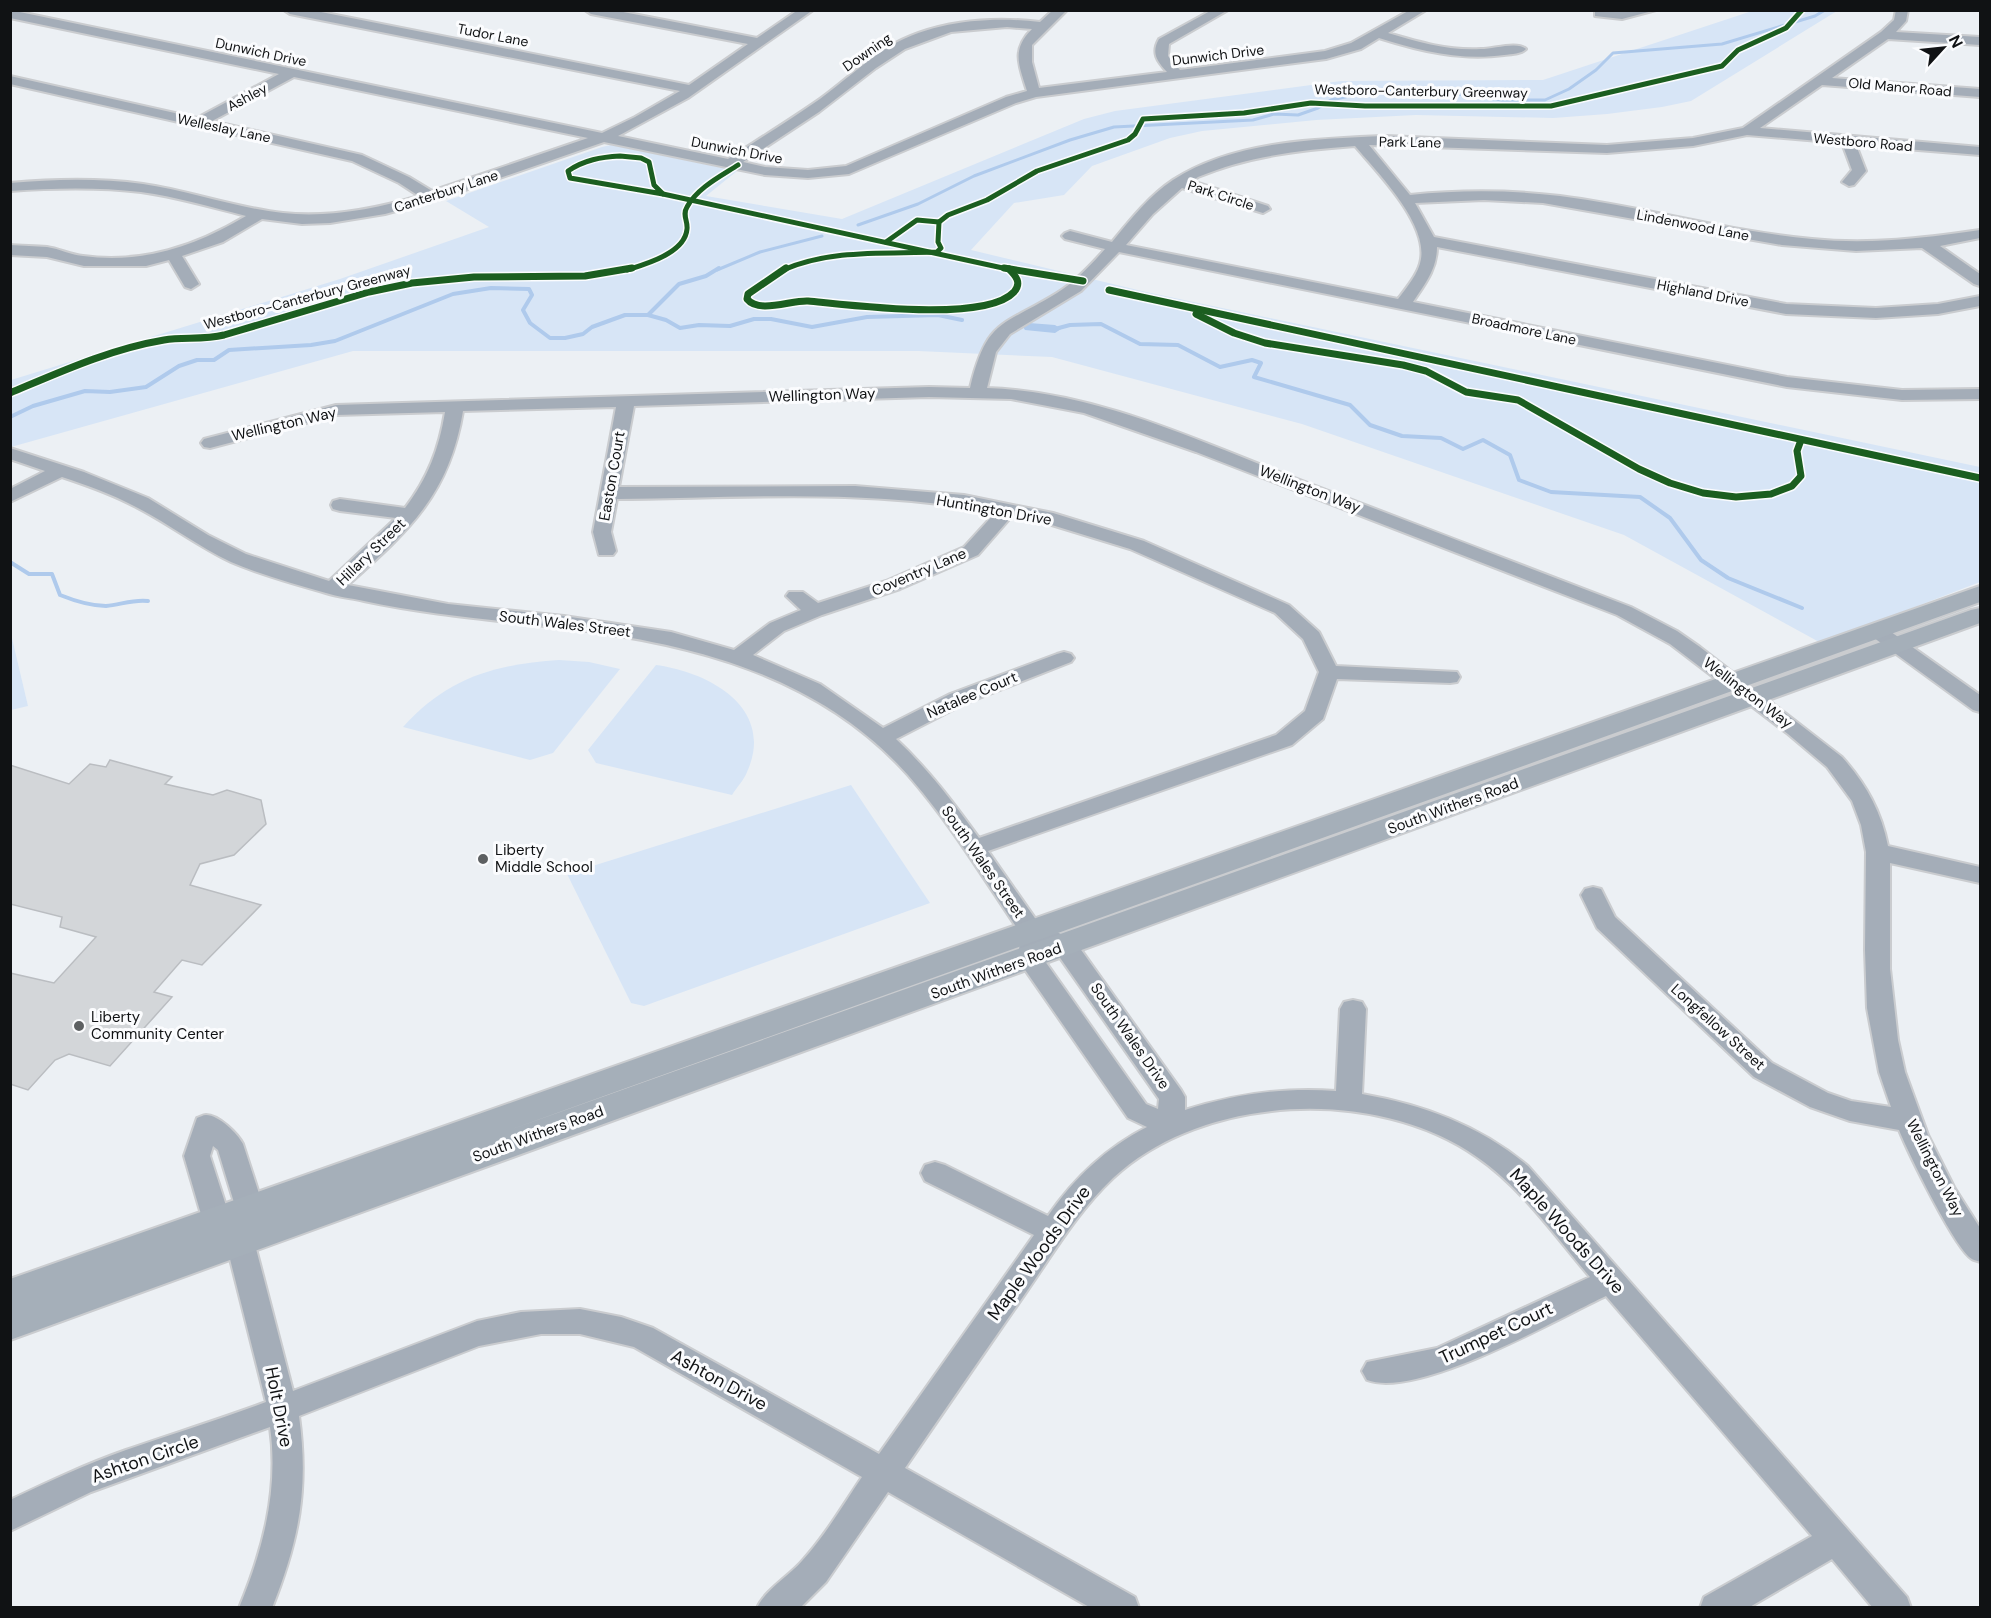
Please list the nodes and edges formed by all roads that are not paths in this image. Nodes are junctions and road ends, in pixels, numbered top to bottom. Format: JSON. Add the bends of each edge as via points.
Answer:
{"nodes":[{"id":1,"x":52,"y":10,"type":"edge"},
{"id":2,"x":290,"y":10,"type":"edge"},
{"id":3,"x":591,"y":10,"type":"edge"},
{"id":4,"x":807,"y":10,"type":"edge"},
{"id":5,"x":1061,"y":10,"type":"edge"},
{"id":6,"x":1222,"y":10,"type":"edge"},
{"id":7,"x":1420,"y":10,"type":"edge"},
{"id":8,"x":1650,"y":10,"type":"edge"},
{"id":9,"x":1902,"y":10,"type":"edge"},
{"id":10,"x":1599,"y":13,"type":"dead end"},
{"id":11,"x":10,"y":14,"type":"edge"},
{"id":12,"x":34,"y":19,"type":"junction"},
{"id":13,"x":1043,"y":26,"type":"junction"},
{"id":14,"x":10,"y":29,"type":"edge"},
{"id":15,"x":1377,"y":34,"type":"junction"},
{"id":16,"x":1885,"y":34,"type":"junction"},
{"id":17,"x":1980,"y":41,"type":"edge"},
{"id":18,"x":760,"y":42,"type":"junction"},
{"id":19,"x":1520,"y":49,"type":"dead end"},
{"id":20,"x":293,"y":72,"type":"junction"},
{"id":21,"x":1176,"y":74,"type":"junction"},
{"id":22,"x":10,"y":80,"type":"edge"},
{"id":23,"x":1820,"y":81,"type":"junction"},
{"id":24,"x":690,"y":89,"type":"junction"},
{"id":25,"x":1034,"y":93,"type":"junction"},
{"id":26,"x":1980,"y":93,"type":"edge"},
{"id":27,"x":200,"y":122,"type":"junction"},
{"id":28,"x":1746,"y":131,"type":"junction"},
{"id":29,"x":602,"y":138,"type":"junction"},
{"id":30,"x":1358,"y":141,"type":"junction"},
{"id":31,"x":1848,"y":141,"type":"junction"},
{"id":32,"x":1980,"y":151,"type":"edge"},
{"id":33,"x":730,"y":164,"type":"junction"},
{"id":34,"x":1179,"y":182,"type":"junction"},
{"id":35,"x":1849,"y":182,"type":"dead end"},
{"id":36,"x":10,"y":187,"type":"edge"},
{"id":37,"x":431,"y":197,"type":"junction"},
{"id":38,"x":1404,"y":200,"type":"junction"},
{"id":39,"x":1263,"y":209,"type":"dead end"},
{"id":40,"x":259,"y":214,"type":"junction"},
{"id":41,"x":1980,"y":234,"type":"edge"},
{"id":42,"x":1070,"y":236,"type":"dead end"},
{"id":43,"x":1429,"y":241,"type":"junction"},
{"id":44,"x":1927,"y":244,"type":"junction"},
{"id":45,"x":1115,"y":247,"type":"junction"},
{"id":46,"x":10,"y":250,"type":"edge"},
{"id":47,"x":173,"y":254,"type":"junction"},
{"id":48,"x":1980,"y":281,"type":"edge"},
{"id":49,"x":191,"y":284,"type":"dead end"},
{"id":50,"x":1980,"y":301,"type":"edge"},
{"id":51,"x":1403,"y":304,"type":"junction"},
{"id":52,"x":978,"y":392,"type":"junction"},
{"id":53,"x":1980,"y":394,"type":"edge"},
{"id":54,"x":626,"y":400,"type":"junction"},
{"id":55,"x":455,"y":407,"type":"junction"},
{"id":56,"x":210,"y":443,"type":"dead end"},
{"id":57,"x":10,"y":453,"type":"edge"},
{"id":58,"x":61,"y":470,"type":"junction"},
{"id":59,"x":609,"y":493,"type":"junction"},
{"id":60,"x":10,"y":497,"type":"edge"},
{"id":61,"x":340,"y":505,"type":"dead end"},
{"id":62,"x":1007,"y":510,"type":"junction"},
{"id":63,"x":409,"y":514,"type":"junction"},
{"id":64,"x":606,"y":551,"type":"dead end"},
{"id":65,"x":332,"y":589,"type":"junction"},
{"id":66,"x":1980,"y":594,"type":"edge"},
{"id":67,"x":796,"y":596,"type":"dead end"},
{"id":68,"x":815,"y":611,"type":"junction"},
{"id":69,"x":1980,"y":615,"type":"edge"},
{"id":70,"x":1887,"y":638,"type":"junction"},
{"id":71,"x":738,"y":657,"type":"junction"},
{"id":72,"x":1064,"y":658,"type":"dead end"},
{"id":73,"x":1329,"y":672,"type":"junction"},
{"id":74,"x":1450,"y":677,"type":"dead end"},
{"id":75,"x":1742,"y":690,"type":"junction"},
{"id":76,"x":1980,"y":705,"type":"edge"},
{"id":77,"x":882,"y":737,"type":"junction"},
{"id":78,"x":974,"y":848,"type":"junction"},
{"id":79,"x":1878,"y":852,"type":"junction"},
{"id":80,"x":1980,"y":875,"type":"edge"},
{"id":81,"x":1593,"y":895,"type":"dead end"},
{"id":82,"x":1030,"y":944,"type":"junction"},
{"id":83,"x":1065,"y":946,"type":"junction"},
{"id":84,"x":1353,"y":1009,"type":"dead end"},
{"id":85,"x":1349,"y":1102,"type":"junction"},
{"id":86,"x":1910,"y":1121,"type":"junction"},
{"id":87,"x":1171,"y":1126,"type":"junction"},
{"id":88,"x":935,"y":1173,"type":"dead end"},
{"id":89,"x":250,"y":1209,"type":"junction"},
{"id":90,"x":228,"y":1231,"type":"junction"},
{"id":91,"x":1053,"y":1231,"type":"junction"},
{"id":92,"x":1980,"y":1250,"type":"edge"},
{"id":93,"x":1611,"y":1280,"type":"junction"},
{"id":94,"x":10,"y":1295,"type":"edge"},
{"id":95,"x":10,"y":1324,"type":"edge"},
{"id":96,"x":1377,"y":1371,"type":"dead end"},
{"id":97,"x":283,"y":1409,"type":"junction"},
{"id":98,"x":884,"y":1473,"type":"junction"},
{"id":99,"x":10,"y":1516,"type":"edge"},
{"id":100,"x":1836,"y":1540,"type":"junction"},
{"id":101,"x":255,"y":1608,"type":"edge"},
{"id":102,"x":773,"y":1608,"type":"edge"},
{"id":103,"x":1123,"y":1608,"type":"edge"},
{"id":104,"x":1716,"y":1608,"type":"edge"},
{"id":105,"x":1895,"y":1608,"type":"edge"}],
"edges":[{"from":1,"to":12,"type":"street"},
{"from":2,"to":24,"type":"street","name":"Tudor Lane"},
{"from":3,"to":18,"type":"street"},
{"from":4,"to":18,"type":"street","name":"Canterbury Lane"},
{"from":5,"to":13,"type":"street"},
{"from":6,"to":21,"type":"street","via":[[1164,42],[1161,57]]},
{"from":7,"to":15,"type":"street","name":"Dunwich Drive"},
{"from":8,"to":10,"type":"street","via":[[1622,15]]},
{"from":9,"to":16,"type":"street","name":"Park Lane","via":[[1900,21]]},
{"from":11,"to":12,"type":"street","name":"Dunwich Drive"},
{"from":12,"to":14,"type":"street"},
{"from":12,"to":20,"type":"street","name":"Dunwich Drive"},
{"from":13,"to":25,"type":"street","via":[[1030,37],[1023,51]]},
{"from":13,"to":33,"type":"street","name":"Downing","via":[[992,23],[913,40],[891,51],[799,120]]},
{"from":15,"to":19,"type":"street","via":[[1457,54]]},
{"from":15,"to":21,"type":"street","name":"Dunwich Drive","via":[[1356,46],[1326,55]]},
{"from":16,"to":17,"type":"street"},
{"from":16,"to":23,"type":"street","name":"Park Lane"},
{"from":18,"to":24,"type":"street","name":"Canterbury Lane"},
{"from":20,"to":27,"type":"street","name":"Ashley"},
{"from":20,"to":29,"type":"street","name":"Dunwich Drive"},
{"from":21,"to":25,"type":"street","name":"Dunwich Drive"},
{"from":22,"to":27,"type":"street","name":"Welleslay Lane"},
{"from":23,"to":26,"type":"street","name":"Old Manor Road"},
{"from":23,"to":28,"type":"street","name":"Park Lane"},
{"from":24,"to":29,"type":"street","name":"Canterbury Lane","via":[[639,121]]},
{"from":25,"to":33,"type":"street","name":"Dunwich Drive","via":[[849,170],[789,174]]},
{"from":27,"to":37,"type":"street","name":"Welleslay Lane","via":[[357,158]]},
{"from":28,"to":30,"type":"street","name":"Park Lane","via":[[1693,142],[1607,148]]},
{"from":28,"to":31,"type":"street","name":"Westboro Road"},
{"from":29,"to":33,"type":"street","name":"Dunwich Drive"},
{"from":29,"to":37,"type":"street","name":"Canterbury Lane"},
{"from":30,"to":34,"type":"street","name":"Park Lane","via":[[1239,158]]},
{"from":30,"to":38,"type":"street"},
{"from":31,"to":32,"type":"street","name":"Westboro Road"},
{"from":31,"to":35,"type":"street","via":[[1859,171]]},
{"from":34,"to":39,"type":"street","name":"Park Circle"},
{"from":34,"to":45,"type":"street","name":"Park Lane"},
{"from":36,"to":40,"type":"street","name":"Canterbury Lane","via":[[49,179],[107,185],[160,191]]},
{"from":37,"to":40,"type":"street","name":"Canterbury Lane","via":[[380,212],[343,217],[303,219]]},
{"from":38,"to":43,"type":"street"},
{"from":38,"to":44,"type":"street","name":"Lindenwood Lane","via":[[1531,198],[1793,242],[1872,247]]},
{"from":40,"to":47,"type":"street","via":[[218,239]]},
{"from":41,"to":44,"type":"street","name":"Lindenwood Lane"},
{"from":42,"to":45,"type":"street","name":"Broadmore Lane"},
{"from":43,"to":50,"type":"street","name":"Highland Drive","via":[[1786,309],[1898,312]]},
{"from":43,"to":51,"type":"street","via":[[1425,269]]},
{"from":44,"to":48,"type":"street"},
{"from":45,"to":51,"type":"street","name":"Broadmore Lane"},
{"from":45,"to":52,"type":"street","name":"Park Lane","via":[[1065,296],[1022,317],[999,335],[989,350]]},
{"from":46,"to":47,"type":"street","via":[[114,262],[146,261]]},
{"from":47,"to":49,"type":"street"},
{"from":51,"to":53,"type":"street","name":"Broadmore Lane","via":[[1787,384],[1900,395]]},
{"from":52,"to":54,"type":"street","name":"Wellington Way"},
{"from":52,"to":75,"type":"street","name":"Wellington Way","via":[[1011,394],[1110,415],[1559,584],[1624,611],[1670,636]]},
{"from":54,"to":55,"type":"street","name":"Wellington Way"},
{"from":54,"to":59,"type":"street","name":"Easton Court"},
{"from":55,"to":56,"type":"street","name":"Wellington Way","via":[[336,410]]},
{"from":55,"to":63,"type":"street","name":"Hillary Street","via":[[445,456],[429,488]]},
{"from":57,"to":58,"type":"street","name":"South Wales Street"},
{"from":58,"to":60,"type":"street"},
{"from":58,"to":65,"type":"street","name":"South Wales Street","via":[[141,502],[239,558]]},
{"from":59,"to":62,"type":"street","name":"Huntington Drive","via":[[855,492],[963,501]]},
{"from":59,"to":64,"type":"street","name":"Easton Court","via":[[602,532]]},
{"from":61,"to":63,"type":"street","name":"Hillary Street"},
{"from":62,"to":68,"type":"street","name":"Coventry Lane","via":[[970,551],[893,585]]},
{"from":62,"to":73,"type":"street","name":"Huntington Drive","via":[[1046,517],[1137,545],[1282,609],[1312,636]]},
{"from":63,"to":65,"type":"street","name":"Hillary Street"},
{"from":65,"to":71,"type":"street","name":"South Wales Street","via":[[448,610],[671,638]]},
{"from":66,"to":70,"type":"main road","name":"South Withers Road"},
{"from":67,"to":68,"type":"street"},
{"from":68,"to":71,"type":"street","name":"Coventry Lane","via":[[777,627]]},
{"from":69,"to":70,"type":"main road","name":"South Withers Road"},
{"from":70,"to":75,"type":"main road","name":"South Withers Road"},
{"from":70,"to":76,"type":"street"},
{"from":71,"to":77,"type":"street","name":"South Wales Street","via":[[813,689]]},
{"from":72,"to":77,"type":"street","name":"Natalee Court","via":[[957,699]]},
{"from":73,"to":74,"type":"street"},
{"from":73,"to":78,"type":"street","via":[[1315,714],[1284,740]]},
{"from":75,"to":79,"type":"street","name":"Wellington Way","via":[[1812,741],[1847,775],[1870,813]]},
{"from":75,"to":82,"type":"main road","name":"South Withers Road"},
{"from":75,"to":83,"type":"main road","name":"South Withers Road"},
{"from":77,"to":78,"type":"street","name":"South Wales Street","via":[[914,768]]},
{"from":78,"to":82,"type":"street","name":"South Wales Street"},
{"from":79,"to":80,"type":"street"},
{"from":79,"to":86,"type":"street","name":"Wellington Way","via":[[1881,1008],[1888,1051]]},
{"from":81,"to":86,"type":"street","name":"Longfellow Street","via":[[1605,922],[1763,1070],[1819,1100],[1850,1111]]},
{"from":82,"to":83,"type":"main road","name":"South Withers Road"},
{"from":82,"to":87,"type":"street","via":[[1137,1111]]},
{"from":82,"to":89,"type":"main road","name":"South Withers Road"},
{"from":82,"to":90,"type":"main road","name":"South Withers Road"},
{"from":83,"to":87,"type":"street","name":"South Wales Drive","via":[[1172,1097]]},
{"from":84,"to":85,"type":"street"},
{"from":85,"to":87,"type":"street","name":"Maple Woods Drive","via":[[1256,1102],[1213,1111]]},
{"from":85,"to":93,"type":"street","name":"Maple Woods Drive","via":[[1448,1128],[1499,1157]]},
{"from":86,"to":92,"type":"street","name":"Wellington Way","via":[[1945,1193]]},
{"from":87,"to":91,"type":"street","name":"Maple Woods Drive","via":[[1113,1161],[1087,1185]]},
{"from":88,"to":91,"type":"street"},
{"from":89,"to":90,"type":"main road","name":"South Withers Road"},
{"from":89,"to":90,"type":"street","name":"Holt Drive","via":[[230,1144],[206,1125],[197,1156]]},
{"from":90,"to":94,"type":"main road","name":"South Withers Road"},
{"from":90,"to":95,"type":"main road","name":"South Withers Road"},
{"from":90,"to":97,"type":"street","name":"Holt Drive"},
{"from":91,"to":98,"type":"street","name":"Maple Woods Drive"},
{"from":93,"to":96,"type":"street","name":"Trumpet Court","via":[[1442,1360]]},
{"from":93,"to":100,"type":"street","name":"Maple Woods Drive"},
{"from":97,"to":98,"type":"street","name":"Ashton Drive","via":[[477,1334],[512,1324],[579,1321],[612,1326],[643,1337]]},
{"from":97,"to":99,"type":"street","name":"Ashton Circle","via":[[89,1479]]},
{"from":97,"to":101,"type":"street","name":"Holt Drive","via":[[289,1453],[286,1504],[271,1569]]},
{"from":98,"to":102,"type":"street","name":"Maple Woods Drive","via":[[815,1571]]},
{"from":98,"to":103,"type":"street","name":"Ashton Drive"},
{"from":100,"to":104,"type":"street"},
{"from":100,"to":105,"type":"street","name":"Maple Woods Drive"}]}
